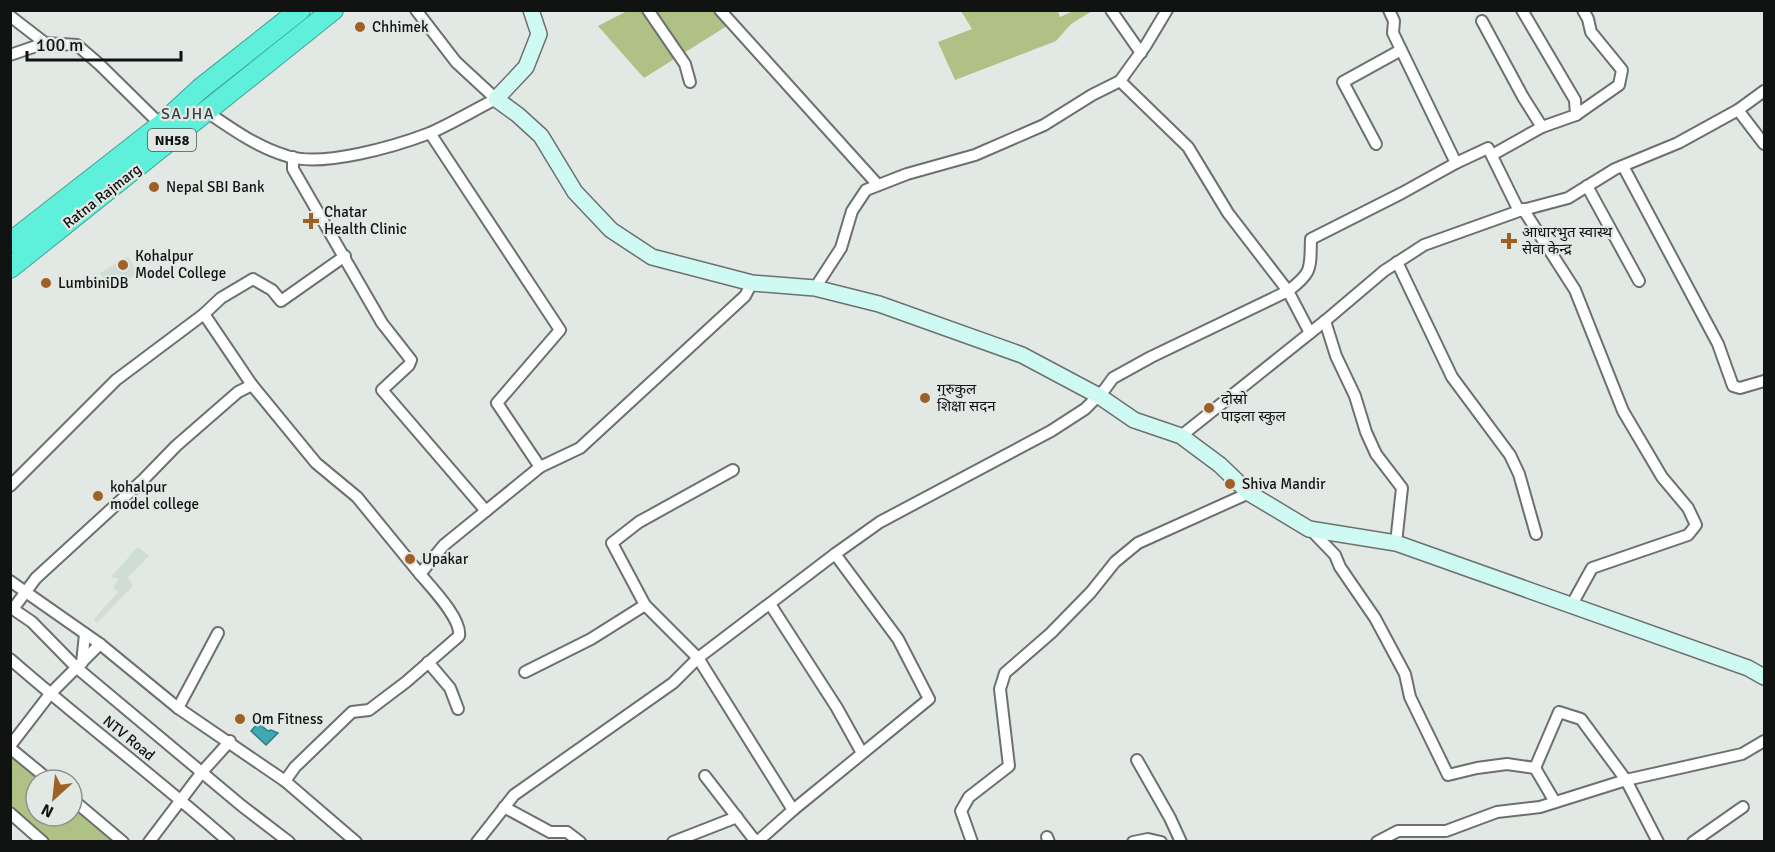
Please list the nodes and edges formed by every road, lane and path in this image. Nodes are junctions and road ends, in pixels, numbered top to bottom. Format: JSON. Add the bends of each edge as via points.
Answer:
{"nodes":[{"id":1,"x":300,"y":10,"type":"edge"},
{"id":2,"x":333,"y":10,"type":"edge"},
{"id":3,"x":416,"y":10,"type":"edge"},
{"id":4,"x":531,"y":10,"type":"edge"},
{"id":5,"x":648,"y":10,"type":"edge"},
{"id":6,"x":720,"y":10,"type":"edge"},
{"id":7,"x":1110,"y":10,"type":"edge"},
{"id":8,"x":1167,"y":10,"type":"edge"},
{"id":9,"x":1389,"y":10,"type":"edge"},
{"id":10,"x":1522,"y":10,"type":"edge"},
{"id":11,"x":1583,"y":10,"type":"edge"},
{"id":12,"x":10,"y":16,"type":"edge"},
{"id":13,"x":1482,"y":21,"type":"dead end"},
{"id":14,"x":45,"y":43,"type":"junction"},
{"id":15,"x":1401,"y":51,"type":"junction"},
{"id":16,"x":1141,"y":53,"type":"junction"},
{"id":17,"x":10,"y":55,"type":"edge"},
{"id":18,"x":1120,"y":81,"type":"junction"},
{"id":19,"x":690,"y":82,"type":"dead end"},
{"id":20,"x":1764,"y":91,"type":"edge"},
{"id":21,"x":496,"y":99,"type":"junction"},
{"id":22,"x":1738,"y":110,"type":"junction"},
{"id":23,"x":207,"y":112,"type":"junction"},
{"id":24,"x":1576,"y":115,"type":"junction"},
{"id":25,"x":161,"y":125,"type":"junction"},
{"id":26,"x":1542,"y":127,"type":"junction"},
{"id":27,"x":430,"y":133,"type":"junction"},
{"id":28,"x":1376,"y":144,"type":"dead end"},
{"id":29,"x":1764,"y":144,"type":"edge"},
{"id":30,"x":1492,"y":155,"type":"junction"},
{"id":31,"x":293,"y":157,"type":"junction"},
{"id":32,"x":1456,"y":163,"type":"junction"},
{"id":33,"x":1623,"y":166,"type":"junction"},
{"id":34,"x":878,"y":185,"type":"junction"},
{"id":35,"x":1587,"y":186,"type":"junction"},
{"id":36,"x":1521,"y":210,"type":"junction"},
{"id":37,"x":10,"y":243,"type":"edge"},
{"id":38,"x":345,"y":256,"type":"junction"},
{"id":39,"x":1397,"y":262,"type":"junction"},
{"id":40,"x":10,"y":268,"type":"edge"},
{"id":41,"x":1640,"y":280,"type":"dead end"},
{"id":42,"x":752,"y":283,"type":"junction"},
{"id":43,"x":815,"y":288,"type":"junction"},
{"id":44,"x":1288,"y":291,"type":"junction"},
{"id":45,"x":204,"y":314,"type":"junction"},
{"id":46,"x":1325,"y":321,"type":"junction"},
{"id":47,"x":1310,"y":333,"type":"junction"},
{"id":48,"x":1764,"y":381,"type":"edge"},
{"id":49,"x":252,"y":385,"type":"junction"},
{"id":50,"x":1099,"y":396,"type":"junction"},
{"id":51,"x":1181,"y":436,"type":"junction"},
{"id":52,"x":540,"y":467,"type":"junction"},
{"id":53,"x":733,"y":470,"type":"dead end"},
{"id":54,"x":10,"y":486,"type":"edge"},
{"id":55,"x":1249,"y":493,"type":"junction"},
{"id":56,"x":486,"y":511,"type":"junction"},
{"id":57,"x":1310,"y":529,"type":"junction"},
{"id":58,"x":1536,"y":534,"type":"dead end"},
{"id":59,"x":1396,"y":543,"type":"junction"},
{"id":60,"x":835,"y":554,"type":"junction"},
{"id":61,"x":420,"y":574,"type":"junction"},
{"id":62,"x":10,"y":581,"type":"edge"},
{"id":63,"x":26,"y":592,"type":"junction"},
{"id":64,"x":770,"y":604,"type":"junction"},
{"id":65,"x":645,"y":605,"type":"junction"},
{"id":66,"x":1571,"y":606,"type":"junction"},
{"id":67,"x":12,"y":608,"type":"edge"},
{"id":68,"x":218,"y":633,"type":"dead end"},
{"id":69,"x":86,"y":634,"type":"junction"},
{"id":70,"x":100,"y":644,"type":"junction"},
{"id":71,"x":698,"y":658,"type":"junction"},
{"id":72,"x":10,"y":659,"type":"edge"},
{"id":73,"x":428,"y":662,"type":"junction"},
{"id":74,"x":79,"y":665,"type":"junction"},
{"id":75,"x":525,"y":672,"type":"dead end"},
{"id":76,"x":1764,"y":678,"type":"edge"},
{"id":77,"x":50,"y":694,"type":"junction"},
{"id":78,"x":178,"y":708,"type":"junction"},
{"id":79,"x":458,"y":709,"type":"dead end"},
{"id":80,"x":230,"y":741,"type":"junction"},
{"id":81,"x":1764,"y":741,"type":"edge"},
{"id":82,"x":10,"y":747,"type":"edge"},
{"id":83,"x":862,"y":753,"type":"junction"},
{"id":84,"x":1137,"y":760,"type":"dead end"},
{"id":85,"x":35,"y":768,"type":"edge"},
{"id":86,"x":1535,"y":768,"type":"junction"},
{"id":87,"x":202,"y":772,"type":"junction"},
{"id":88,"x":705,"y":776,"type":"dead end"},
{"id":89,"x":1626,"y":780,"type":"junction"},
{"id":90,"x":285,"y":782,"type":"junction"},
{"id":91,"x":181,"y":799,"type":"junction"},
{"id":92,"x":1555,"y":802,"type":"junction"},
{"id":93,"x":504,"y":807,"type":"junction"},
{"id":94,"x":1743,"y":807,"type":"dead end"},
{"id":95,"x":84,"y":809,"type":"edge"},
{"id":96,"x":793,"y":810,"type":"junction"},
{"id":97,"x":10,"y":813,"type":"edge"},
{"id":98,"x":737,"y":817,"type":"junction"},
{"id":99,"x":43,"y":842,"type":"edge"},
{"id":100,"x":123,"y":842,"type":"edge"},
{"id":101,"x":149,"y":842,"type":"edge"},
{"id":102,"x":229,"y":842,"type":"edge"},
{"id":103,"x":289,"y":842,"type":"edge"},
{"id":104,"x":356,"y":842,"type":"edge"},
{"id":105,"x":477,"y":842,"type":"edge"},
{"id":106,"x":579,"y":842,"type":"edge"},
{"id":107,"x":673,"y":842,"type":"edge"},
{"id":108,"x":756,"y":842,"type":"edge"},
{"id":109,"x":972,"y":842,"type":"edge"},
{"id":110,"x":1133,"y":842,"type":"edge"},
{"id":111,"x":1161,"y":842,"type":"edge"},
{"id":112,"x":1181,"y":842,"type":"edge"},
{"id":113,"x":1377,"y":842,"type":"edge"},
{"id":114,"x":1658,"y":842,"type":"edge"},
{"id":115,"x":1693,"y":842,"type":"edge"}],
"edges":[{"from":1,"to":25,"type":"highway","name":"Ratna Rajmarg","number":"NH58"},
{"from":2,"to":23,"type":"highway","name":"Ratna Rajmarg","number":"NH58"},
{"from":3,"to":21,"type":"street","via":[[456,62]]},
{"from":4,"to":21,"type":"street","via":[[539,34],[526,67]]},
{"from":5,"to":19,"type":"street","via":[[685,64]]},
{"from":6,"to":34,"type":"street"},
{"from":7,"to":16,"type":"street"},
{"from":8,"to":16,"type":"street"},
{"from":9,"to":15,"type":"street"},
{"from":10,"to":24,"type":"street","via":[[1575,100]]},
{"from":11,"to":24,"type":"street","via":[[1591,32],[1622,70],[1619,85]]},
{"from":12,"to":14,"type":"street"},
{"from":13,"to":26,"type":"street"},
{"from":14,"to":17,"type":"street"},
{"from":14,"to":25,"type":"street","via":[[77,45]]},
{"from":15,"to":28,"type":"street","via":[[1343,82]]},
{"from":15,"to":32,"type":"street"},
{"from":16,"to":18,"type":"street"},
{"from":18,"to":34,"type":"street","via":[[1044,125],[985,151]]},
{"from":18,"to":44,"type":"street","via":[[1188,147],[1228,213]]},
{"from":20,"to":22,"type":"street"},
{"from":21,"to":27,"type":"street"},
{"from":21,"to":42,"type":"street","via":[[541,136],[575,192],[611,230],[652,256]]},
{"from":22,"to":29,"type":"street"},
{"from":22,"to":33,"type":"street","via":[[1678,143]]},
{"from":23,"to":31,"type":"street","via":[[240,136]]},
{"from":23,"to":40,"type":"highway","name":"Ratna Rajmarg","number":"NH58"},
{"from":24,"to":26,"type":"street"},
{"from":25,"to":37,"type":"highway","name":"Ratna Rajmarg","number":"NH58"},
{"from":26,"to":30,"type":"street"},
{"from":27,"to":31,"type":"street","via":[[327,160]]},
{"from":27,"to":52,"type":"street","via":[[560,330],[497,403]]},
{"from":30,"to":32,"type":"street","via":[[1488,148]]},
{"from":30,"to":36,"type":"street"},
{"from":31,"to":38,"type":"street","via":[[293,169]]},
{"from":32,"to":44,"type":"street","via":[[1311,239],[1310,266],[1305,278]]},
{"from":33,"to":35,"type":"street"},
{"from":33,"to":48,"type":"street","via":[[1718,344],[1733,386],[1740,388]]},
{"from":34,"to":43,"type":"street","via":[[866,190],[852,211],[841,248]]},
{"from":35,"to":36,"type":"street","via":[[1568,198]]},
{"from":35,"to":41,"type":"street"},
{"from":36,"to":39,"type":"street","via":[[1424,245]]},
{"from":36,"to":66,"type":"street","via":[[1575,290],[1623,411],[1696,525],[1689,535],[1592,568]]},
{"from":38,"to":45,"type":"street","via":[[281,301],[272,290],[253,279],[221,298]]},
{"from":38,"to":56,"type":"street","via":[[382,323],[411,360],[382,390]]},
{"from":39,"to":46,"type":"street"},
{"from":39,"to":58,"type":"street","via":[[1452,377],[1510,455]]},
{"from":42,"to":43,"type":"street"},
{"from":42,"to":52,"type":"street","via":[[745,296],[580,448]]},
{"from":43,"to":50,"type":"street","via":[[879,304],[1022,355]]},
{"from":44,"to":47,"type":"street"},
{"from":44,"to":50,"type":"street","via":[[1113,378]]},
{"from":45,"to":49,"type":"street"},
{"from":45,"to":54,"type":"street","via":[[116,380]]},
{"from":46,"to":47,"type":"street"},
{"from":46,"to":59,"type":"street","via":[[1373,447],[1402,488]]},
{"from":47,"to":51,"type":"street"},
{"from":49,"to":61,"type":"street","via":[[316,463],[357,497]]},
{"from":49,"to":63,"type":"street","via":[[238,392],[176,446],[36,578]]},
{"from":50,"to":51,"type":"street","via":[[1134,420]]},
{"from":50,"to":60,"type":"street","via":[[1052,431],[880,522]]},
{"from":51,"to":55,"type":"street"},
{"from":52,"to":56,"type":"street"},
{"from":53,"to":65,"type":"street","via":[[639,522],[612,543]]},
{"from":55,"to":57,"type":"street"},
{"from":55,"to":109,"type":"street","via":[[1138,543],[1115,562],[1051,633],[1005,672],[1000,688],[1009,766],[969,797],[961,811]]},
{"from":56,"to":61,"type":"street","via":[[444,545]]},
{"from":57,"to":59,"type":"street"},
{"from":57,"to":86,"type":"street","via":[[1335,555],[1375,618],[1405,674],[1410,697],[1448,775],[1507,764]]},
{"from":59,"to":66,"type":"street"},
{"from":60,"to":64,"type":"street"},
{"from":60,"to":83,"type":"street","via":[[898,639],[929,699]]},
{"from":61,"to":73,"type":"street","via":[[460,629],[459,636]]},
{"from":62,"to":63,"type":"street"},
{"from":63,"to":67,"type":"street"},
{"from":63,"to":69,"type":"street"},
{"from":64,"to":71,"type":"street"},
{"from":64,"to":83,"type":"street"},
{"from":65,"to":71,"type":"street"},
{"from":65,"to":75,"type":"street","via":[[591,639]]},
{"from":66,"to":76,"type":"street","via":[[1748,668]]},
{"from":67,"to":74,"type":"street"},
{"from":68,"to":78,"type":"street"},
{"from":69,"to":70,"type":"street"},
{"from":69,"to":74,"type":"street"},
{"from":70,"to":74,"type":"street"},
{"from":70,"to":78,"type":"street"},
{"from":71,"to":93,"type":"street","via":[[672,683],[514,795]]},
{"from":71,"to":96,"type":"street"},
{"from":72,"to":77,"type":"street","name":"NTV Road"},
{"from":73,"to":79,"type":"street","via":[[450,688]]},
{"from":73,"to":90,"type":"street","via":[[369,710],[352,712]]},
{"from":74,"to":77,"type":"street"},
{"from":74,"to":87,"type":"street"},
{"from":77,"to":82,"type":"street"},
{"from":77,"to":91,"type":"street","name":"NTV Road"},
{"from":78,"to":80,"type":"street"},
{"from":80,"to":87,"type":"street"},
{"from":80,"to":90,"type":"street"},
{"from":81,"to":89,"type":"street","via":[[1742,754]]},
{"from":82,"to":85,"type":"street"},
{"from":83,"to":96,"type":"street"},
{"from":84,"to":112,"type":"street"},
{"from":86,"to":89,"type":"street","via":[[1559,712],[1581,719]]},
{"from":86,"to":92,"type":"street"},
{"from":87,"to":91,"type":"street"},
{"from":87,"to":103,"type":"street"},
{"from":88,"to":98,"type":"street"},
{"from":89,"to":92,"type":"street"},
{"from":89,"to":114,"type":"street"},
{"from":90,"to":104,"type":"street"},
{"from":91,"to":101,"type":"street"},
{"from":91,"to":102,"type":"street","name":"NTV Road"},
{"from":92,"to":113,"type":"street","via":[[1497,812],[1446,831],[1398,831]]},
{"from":93,"to":105,"type":"street"},
{"from":93,"to":106,"type":"street","via":[[549,832],[567,832]]},
{"from":94,"to":115,"type":"street"},
{"from":95,"to":100,"type":"street"},
{"from":96,"to":108,"type":"street"},
{"from":97,"to":99,"type":"street"},
{"from":98,"to":107,"type":"street"},
{"from":98,"to":108,"type":"street"},
{"from":110,"to":111,"type":"street","via":[[1148,838]]}]}
